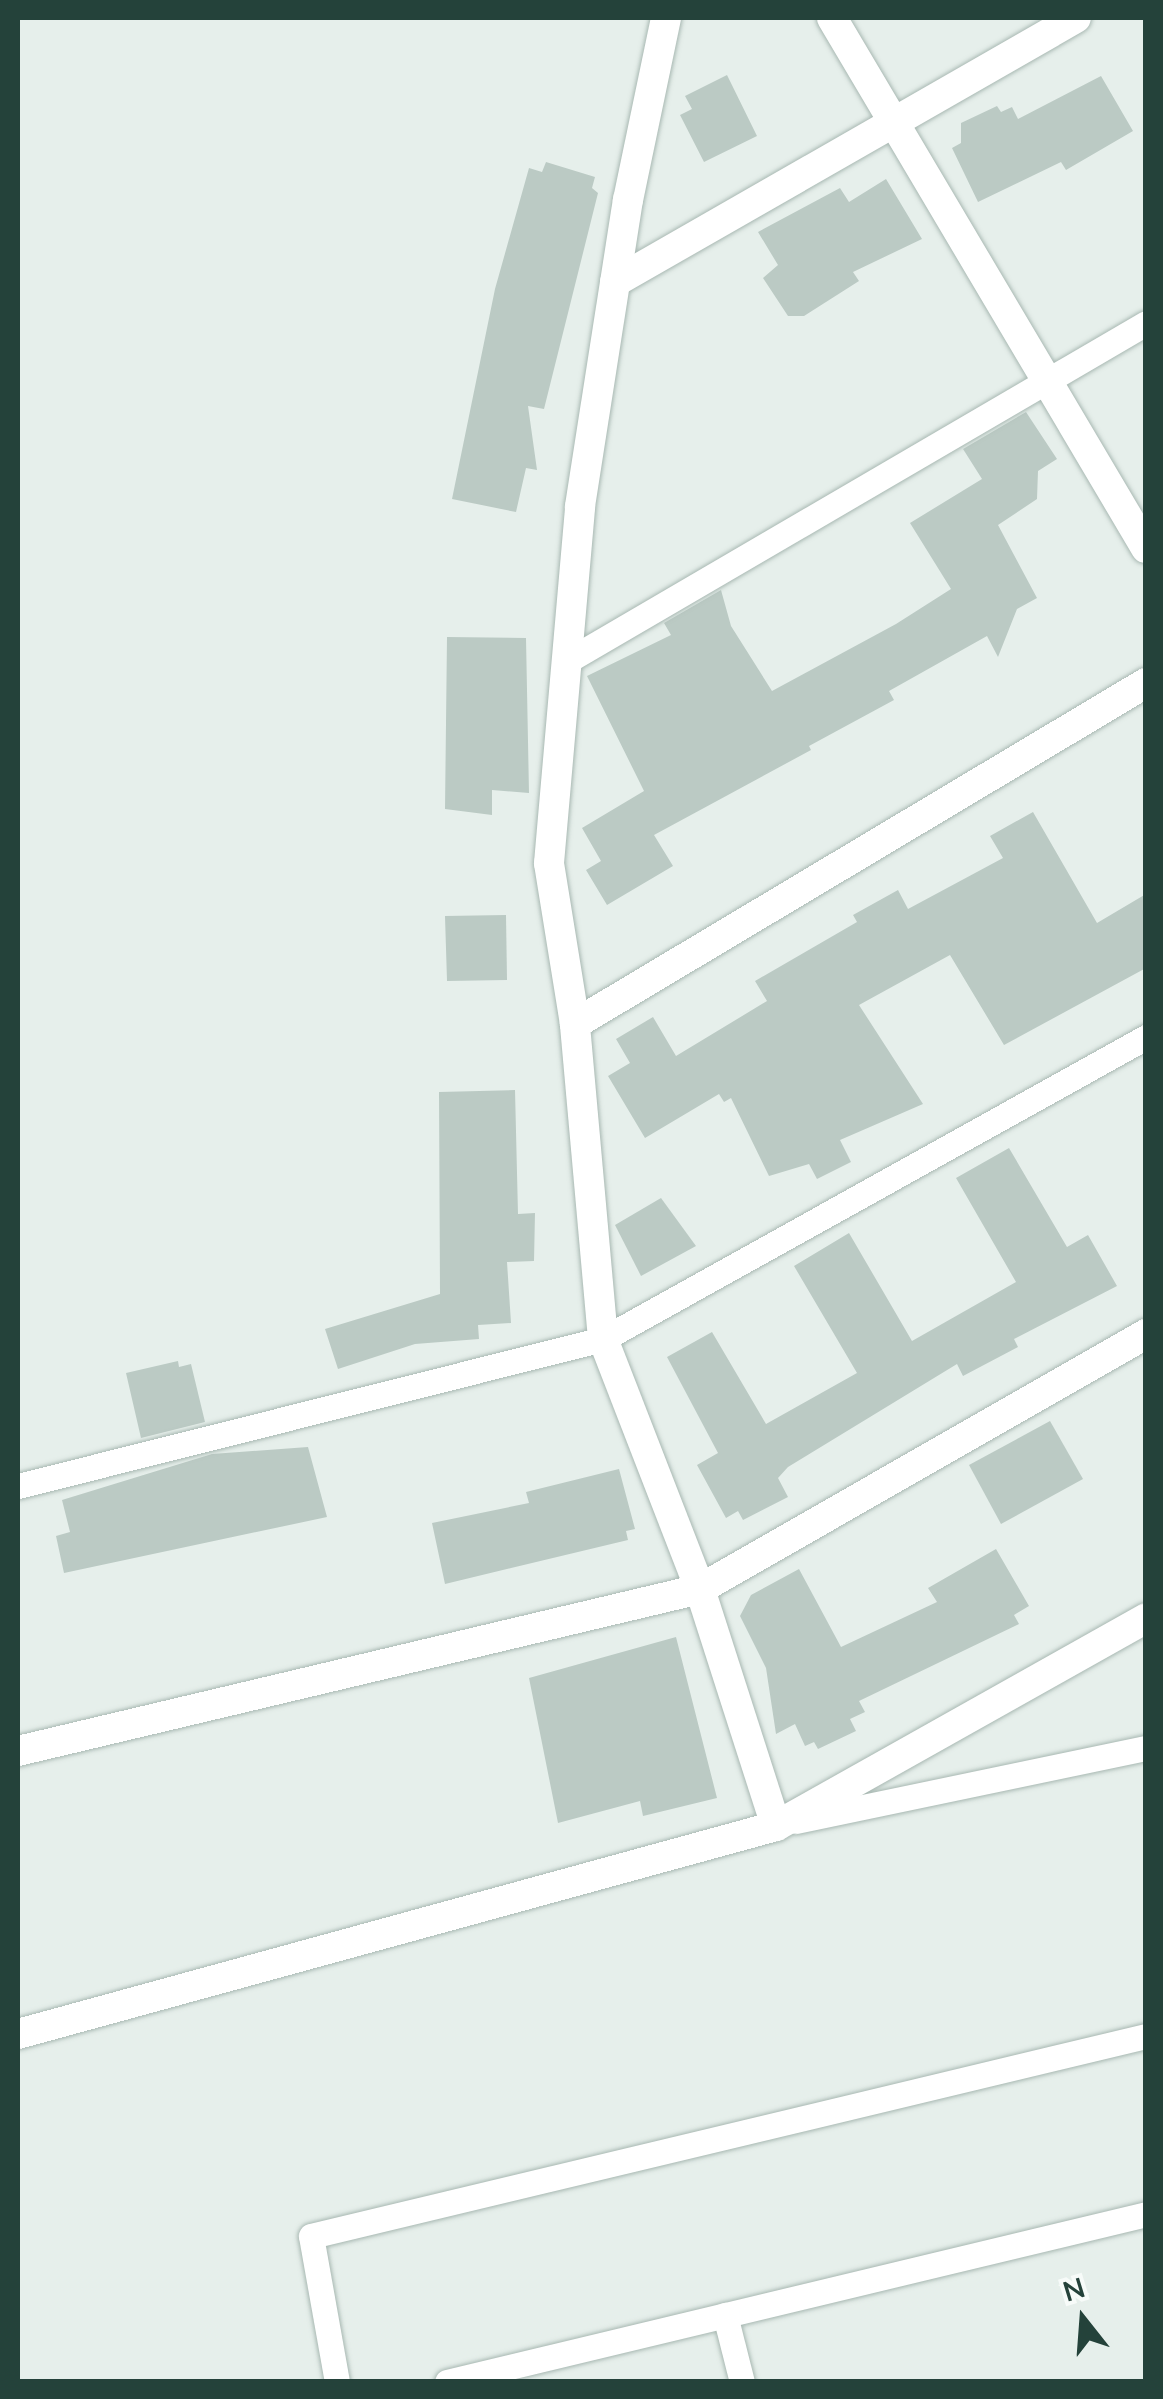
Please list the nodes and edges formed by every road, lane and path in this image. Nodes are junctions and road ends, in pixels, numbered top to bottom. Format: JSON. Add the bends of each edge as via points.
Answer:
{"nodes":[{"id":1,"x":666,"y":18,"type":"edge"},
{"id":2,"x":832,"y":18,"type":"edge"},
{"id":3,"x":1076,"y":18,"type":"edge"},
{"id":4,"x":894,"y":124,"type":"junction"},
{"id":5,"x":615,"y":282,"type":"junction"},
{"id":6,"x":1146,"y":323,"type":"edge"},
{"id":7,"x":1046,"y":381,"type":"junction"},
{"id":8,"x":1146,"y":548,"type":"edge"},
{"id":9,"x":567,"y":660,"type":"junction"},
{"id":10,"x":1146,"y":683,"type":"edge"},
{"id":11,"x":575,"y":1024,"type":"junction"},
{"id":12,"x":1146,"y":1038,"type":"edge"},
{"id":13,"x":1146,"y":1334,"type":"edge"},
{"id":14,"x":604,"y":1339,"type":"junction"},
{"id":15,"x":18,"y":1486,"type":"edge"},
{"id":16,"x":700,"y":1589,"type":"junction"},
{"id":17,"x":1146,"y":1618,"type":"edge"},
{"id":18,"x":1146,"y":1748,"type":"edge"},
{"id":19,"x":18,"y":1751,"type":"edge"},
{"id":20,"x":776,"y":1826,"type":"junction"},
{"id":21,"x":18,"y":2034,"type":"edge"},
{"id":22,"x":1146,"y":2036,"type":"edge"},
{"id":23,"x":1146,"y":2214,"type":"edge"},
{"id":24,"x":725,"y":2315,"type":"junction"},
{"id":25,"x":337,"y":2382,"type":"edge"},
{"id":26,"x":447,"y":2382,"type":"edge"},
{"id":27,"x":742,"y":2382,"type":"edge"}],
"edges":[{"from":1,"to":5,"type":"street"},
{"from":2,"to":4,"type":"street"},
{"from":3,"to":4,"type":"street"},
{"from":4,"to":5,"type":"street"},
{"from":4,"to":7,"type":"street"},
{"from":5,"to":9,"type":"street","via":[[580,506]]},
{"from":6,"to":7,"type":"lane"},
{"from":7,"to":8,"type":"street"},
{"from":7,"to":9,"type":"lane"},
{"from":9,"to":11,"type":"street","via":[[548,862]]},
{"from":10,"to":11,"type":"street"},
{"from":11,"to":14,"type":"street"},
{"from":12,"to":14,"type":"lane"},
{"from":13,"to":16,"type":"street"},
{"from":14,"to":15,"type":"lane"},
{"from":14,"to":16,"type":"street"},
{"from":16,"to":19,"type":"street"},
{"from":16,"to":20,"type":"street"},
{"from":17,"to":20,"type":"street"},
{"from":18,"to":20,"type":"lane"},
{"from":20,"to":21,"type":"street"},
{"from":22,"to":25,"type":"lane","via":[[311,2236]]},
{"from":23,"to":24,"type":"lane"},
{"from":24,"to":26,"type":"lane"},
{"from":24,"to":27,"type":"lane"}]}
